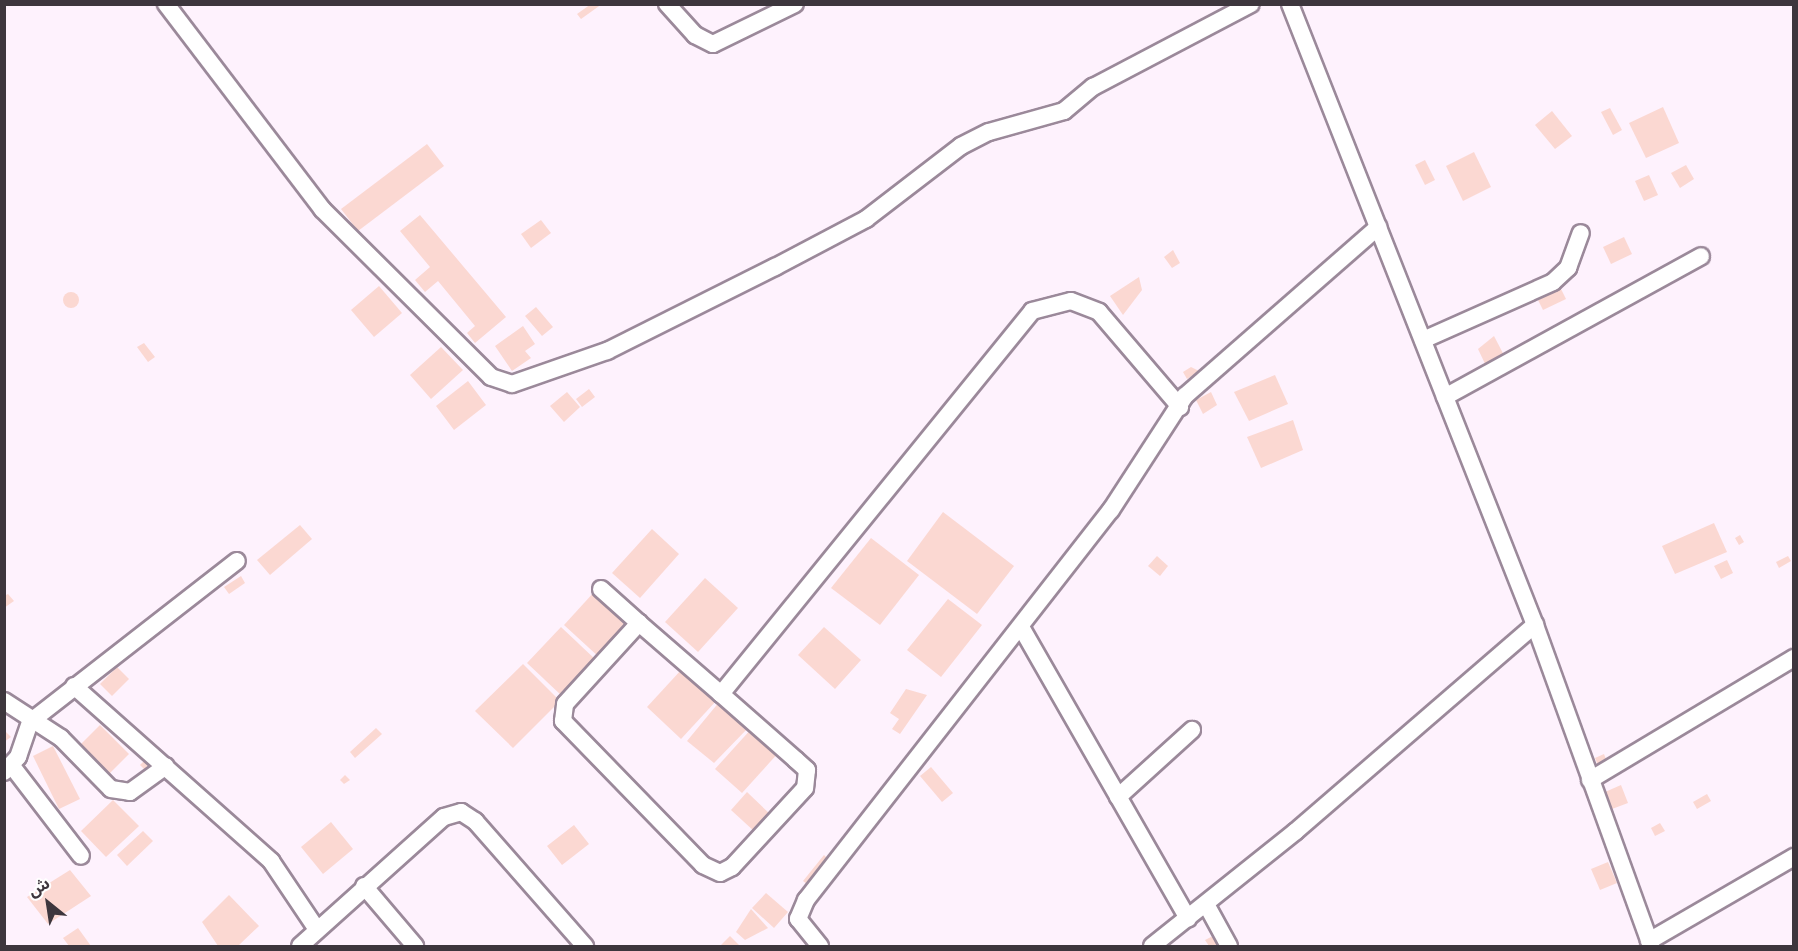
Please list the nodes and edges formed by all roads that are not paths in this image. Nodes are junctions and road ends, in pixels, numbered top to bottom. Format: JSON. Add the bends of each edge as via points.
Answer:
{"nodes":[{"id":1,"x":166,"y":4,"type":"edge"},
{"id":2,"x":667,"y":4,"type":"edge"},
{"id":3,"x":795,"y":4,"type":"edge"},
{"id":4,"x":1251,"y":4,"type":"edge"},
{"id":5,"x":1290,"y":4,"type":"edge"},
{"id":6,"x":1378,"y":227,"type":"junction"},
{"id":7,"x":1581,"y":233,"type":"dead end"},
{"id":8,"x":1701,"y":256,"type":"dead end"},
{"id":9,"x":1423,"y":340,"type":"junction"},
{"id":10,"x":1445,"y":397,"type":"junction"},
{"id":11,"x":1180,"y":407,"type":"junction"},
{"id":12,"x":237,"y":561,"type":"dead end"},
{"id":13,"x":601,"y":589,"type":"dead end"},
{"id":14,"x":639,"y":623,"type":"junction"},
{"id":15,"x":1535,"y":625,"type":"junction"},
{"id":16,"x":1021,"y":627,"type":"junction"},
{"id":17,"x":1794,"y":658,"type":"edge"},
{"id":18,"x":74,"y":686,"type":"junction"},
{"id":19,"x":721,"y":694,"type":"junction"},
{"id":20,"x":4,"y":701,"type":"edge"},
{"id":21,"x":30,"y":722,"type":"junction"},
{"id":22,"x":1192,"y":730,"type":"dead end"},
{"id":23,"x":166,"y":766,"type":"junction"},
{"id":24,"x":8,"y":769,"type":"edge"},
{"id":25,"x":1590,"y":780,"type":"junction"},
{"id":26,"x":1118,"y":796,"type":"junction"},
{"id":27,"x":81,"y":856,"type":"dead end"},
{"id":28,"x":1794,"y":857,"type":"edge"},
{"id":29,"x":364,"y":886,"type":"junction"},
{"id":30,"x":1206,"y":904,"type":"junction"},
{"id":31,"x":1188,"y":919,"type":"junction"},
{"id":32,"x":316,"y":928,"type":"junction"},
{"id":33,"x":1650,"y":944,"type":"edge"},
{"id":34,"x":300,"y":946,"type":"edge"},
{"id":35,"x":415,"y":946,"type":"edge"},
{"id":36,"x":585,"y":946,"type":"edge"},
{"id":37,"x":820,"y":946,"type":"edge"},
{"id":38,"x":1152,"y":946,"type":"edge"},
{"id":39,"x":1228,"y":946,"type":"edge"}],
"edges":[{"from":1,"to":4,"type":"street","via":[[322,209],[492,377],[512,384],[607,351],[775,267],[866,219],[961,146],[989,132],[1064,111],[1093,87]]},
{"from":2,"to":3,"type":"street","via":[[695,35],[713,44]]},
{"from":5,"to":6,"type":"street"},
{"from":6,"to":9,"type":"street"},
{"from":6,"to":11,"type":"street","via":[[1200,382]]},
{"from":7,"to":9,"type":"street","via":[[1568,268],[1553,282]]},
{"from":8,"to":10,"type":"street"},
{"from":9,"to":10,"type":"street"},
{"from":10,"to":15,"type":"street"},
{"from":11,"to":16,"type":"street"},
{"from":11,"to":19,"type":"street","via":[[1099,312],[1071,301],[1032,311]]},
{"from":12,"to":18,"type":"street","via":[[174,615]]},
{"from":13,"to":14,"type":"street"},
{"from":14,"to":19,"type":"street"},
{"from":14,"to":19,"type":"street","via":[[565,704],[563,721],[703,865],[720,873],[732,867],[809,779],[807,770]]},
{"from":15,"to":25,"type":"street"},
{"from":15,"to":30,"type":"street"},
{"from":16,"to":26,"type":"street"},
{"from":16,"to":37,"type":"street","via":[[806,900],[798,919]]},
{"from":17,"to":25,"type":"street"},
{"from":18,"to":21,"type":"street"},
{"from":18,"to":23,"type":"street"},
{"from":20,"to":21,"type":"street"},
{"from":21,"to":23,"type":"street","via":[[60,738],[111,789],[130,792]]},
{"from":21,"to":24,"type":"street"},
{"from":22,"to":26,"type":"street"},
{"from":23,"to":32,"type":"street","via":[[271,861]]},
{"from":24,"to":27,"type":"street"},
{"from":25,"to":33,"type":"street"},
{"from":26,"to":31,"type":"street"},
{"from":28,"to":33,"type":"street"},
{"from":29,"to":32,"type":"street"},
{"from":29,"to":35,"type":"street"},
{"from":29,"to":36,"type":"street","via":[[444,818],[460,812],[475,821]]},
{"from":30,"to":31,"type":"street"},
{"from":30,"to":39,"type":"street"},
{"from":31,"to":38,"type":"street"},
{"from":32,"to":34,"type":"street"}]}
